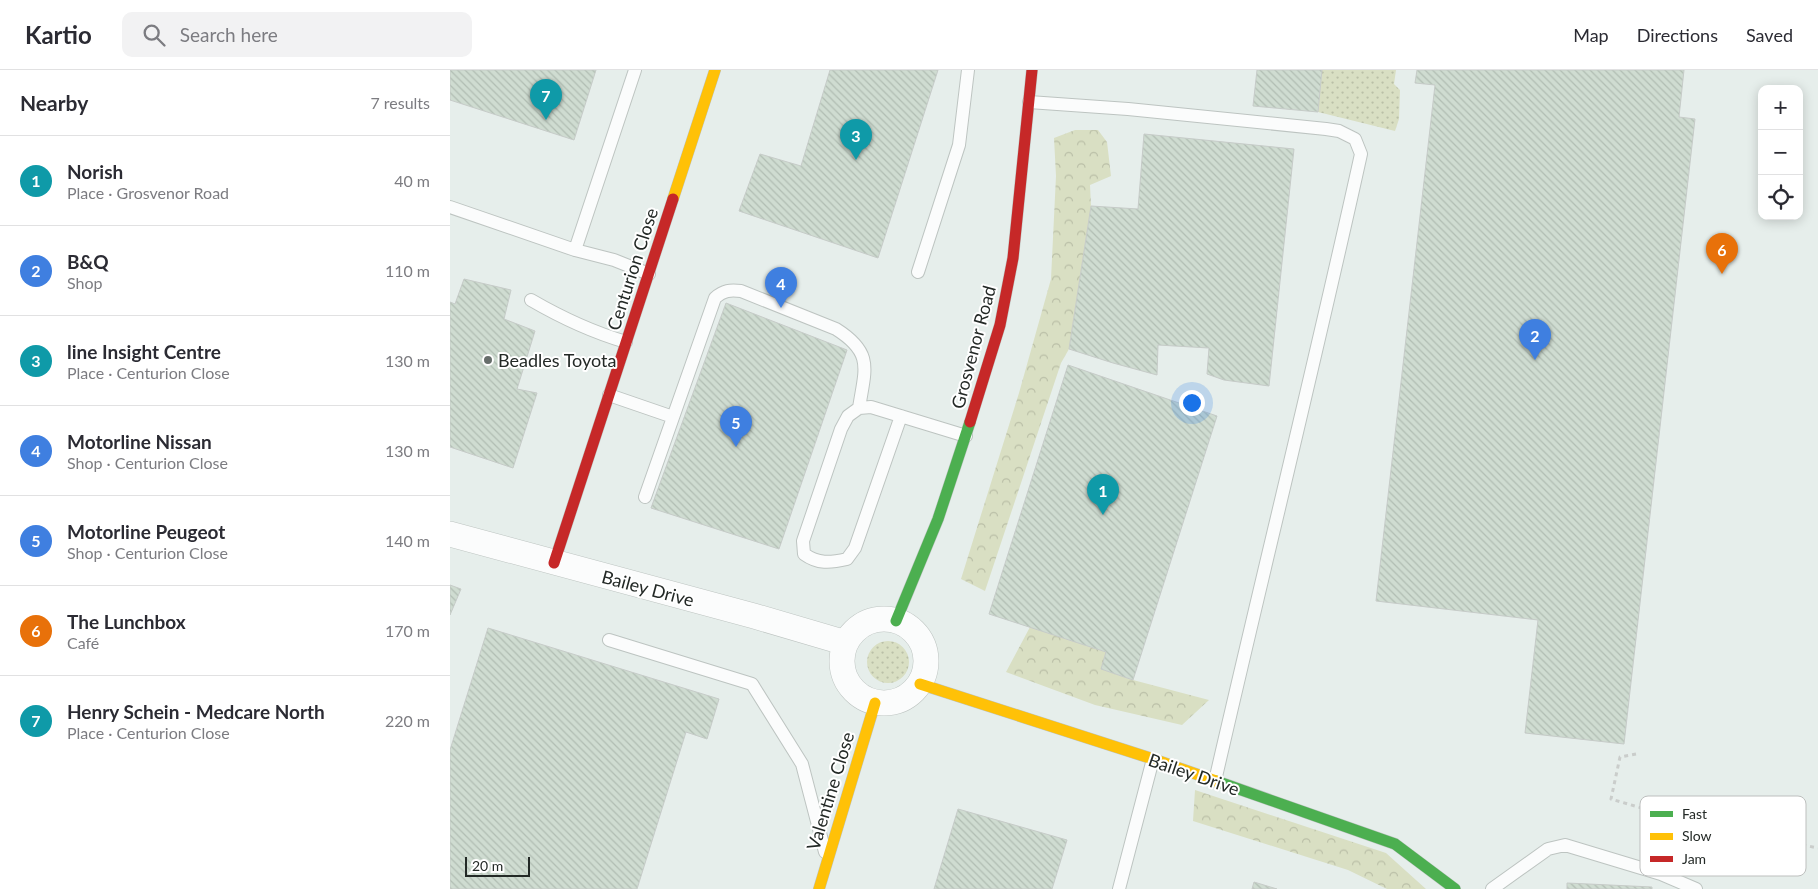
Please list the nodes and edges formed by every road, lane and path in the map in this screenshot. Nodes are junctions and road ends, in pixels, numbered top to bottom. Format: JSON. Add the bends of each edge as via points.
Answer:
{"nodes":[{"id":1,"x":634,"y":70,"type":"edge"},
{"id":2,"x":715,"y":70,"type":"edge"},
{"id":3,"x":968,"y":70,"type":"edge"},
{"id":4,"x":1032,"y":70,"type":"edge"},
{"id":5,"x":1029,"y":102,"type":"junction"},
{"id":6,"x":450,"y":207,"type":"edge"},
{"id":7,"x":575,"y":250,"type":"junction"},
{"id":8,"x":918,"y":272,"type":"dead end"},
{"id":9,"x":649,"y":274,"type":"junction"},
{"id":10,"x":531,"y":300,"type":"dead end"},
{"id":11,"x":626,"y":342,"type":"junction"},
{"id":12,"x":609,"y":394,"type":"junction"},
{"id":13,"x":859,"y":408,"type":"junction"},
{"id":14,"x":901,"y":416,"type":"junction"},
{"id":15,"x":673,"y":417,"type":"junction"},
{"id":16,"x":966,"y":436,"type":"junction"},
{"id":17,"x":645,"y":497,"type":"dead end"},
{"id":18,"x":450,"y":534,"type":"edge"},
{"id":19,"x":554,"y":563,"type":"junction"},
{"id":20,"x":896,"y":621,"type":"junction"},
{"id":21,"x":609,"y":640,"type":"dead end"},
{"id":22,"x":846,"y":643,"type":"junction"},
{"id":23,"x":920,"y":684,"type":"junction"},
{"id":24,"x":875,"y":703,"type":"junction"},
{"id":25,"x":1636,"y":754,"type":"dead end"},
{"id":26,"x":1153,"y":760,"type":"junction"},
{"id":27,"x":1215,"y":781,"type":"junction"},
{"id":28,"x":1640,"y":807,"type":"edge"},
{"id":29,"x":827,"y":862,"type":"junction"},
{"id":30,"x":1640,"y":868,"type":"edge"},
{"id":31,"x":1666,"y":876,"type":"edge"},
{"id":32,"x":819,"y":889,"type":"edge"},
{"id":33,"x":1119,"y":889,"type":"edge"},
{"id":34,"x":1455,"y":889,"type":"edge"},
{"id":35,"x":1492,"y":889,"type":"edge"},
{"id":36,"x":1696,"y":889,"type":"edge"}],
"edges":[{"from":1,"to":7,"type":"lane"},
{"from":2,"to":9,"type":"street","name":"Centurion Close"},
{"from":3,"to":8,"type":"lane","via":[[959,145]]},
{"from":4,"to":5,"type":"street","name":"Grosvenor Road"},
{"from":5,"to":16,"type":"street","name":"Grosvenor Road","via":[[1010,278],[994,347]]},
{"from":5,"to":27,"type":"lane","via":[[1339,131],[1355,139],[1361,154]]},
{"from":6,"to":7,"type":"lane"},
{"from":7,"to":9,"type":"lane","via":[[614,260]]},
{"from":9,"to":11,"type":"street","name":"Centurion Close"},
{"from":10,"to":11,"type":"lane","via":[[594,332]]},
{"from":11,"to":12,"type":"street","name":"Centurion Close"},
{"from":12,"to":15,"type":"lane"},
{"from":12,"to":19,"type":"street","name":"Centurion Close"},
{"from":13,"to":14,"type":"lane","via":[[871,407]]},
{"from":13,"to":14,"type":"lane","via":[[848,416],[841,429],[803,540],[804,554],[813,560],[836,562],[847,559],[855,548]]},
{"from":13,"to":15,"type":"lane","via":[[865,372],[861,351],[855,344],[836,329],[771,302],[730,290],[715,298]]},
{"from":14,"to":16,"type":"lane"},
{"from":15,"to":17,"type":"lane"},
{"from":16,"to":20,"type":"street","name":"Grosvenor Road","via":[[938,519]]},
{"from":18,"to":19,"type":"street","name":"Bailey Drive"},
{"from":19,"to":22,"type":"street","name":"Bailey Drive"},
{"from":20,"to":22,"type":"street","via":[[872,620],[862,625]]},
{"from":20,"to":23,"type":"street","via":[[908,626],[924,646],[927,671]]},
{"from":21,"to":29,"type":"lane","via":[[752,684],[802,764]]},
{"from":22,"to":24,"type":"street","via":[[842,668],[846,680],[863,698]]},
{"from":23,"to":24,"type":"street","via":[[900,701]]},
{"from":23,"to":26,"type":"street","name":"Bailey Drive"},
{"from":24,"to":29,"type":"street","name":"Valentine Close"},
{"from":25,"to":28,"type":"path","via":[[1620,757],[1612,799]]},
{"from":26,"to":27,"type":"street","name":"Bailey Drive"},
{"from":26,"to":33,"type":"lane"},
{"from":27,"to":34,"type":"street","name":"Bailey Drive","via":[[1395,844]]},
{"from":29,"to":32,"type":"street","name":"Valentine Close"},
{"from":30,"to":35,"type":"lane","via":[[1565,845],[1548,849]]},
{"from":31,"to":36,"type":"lane"}]}
